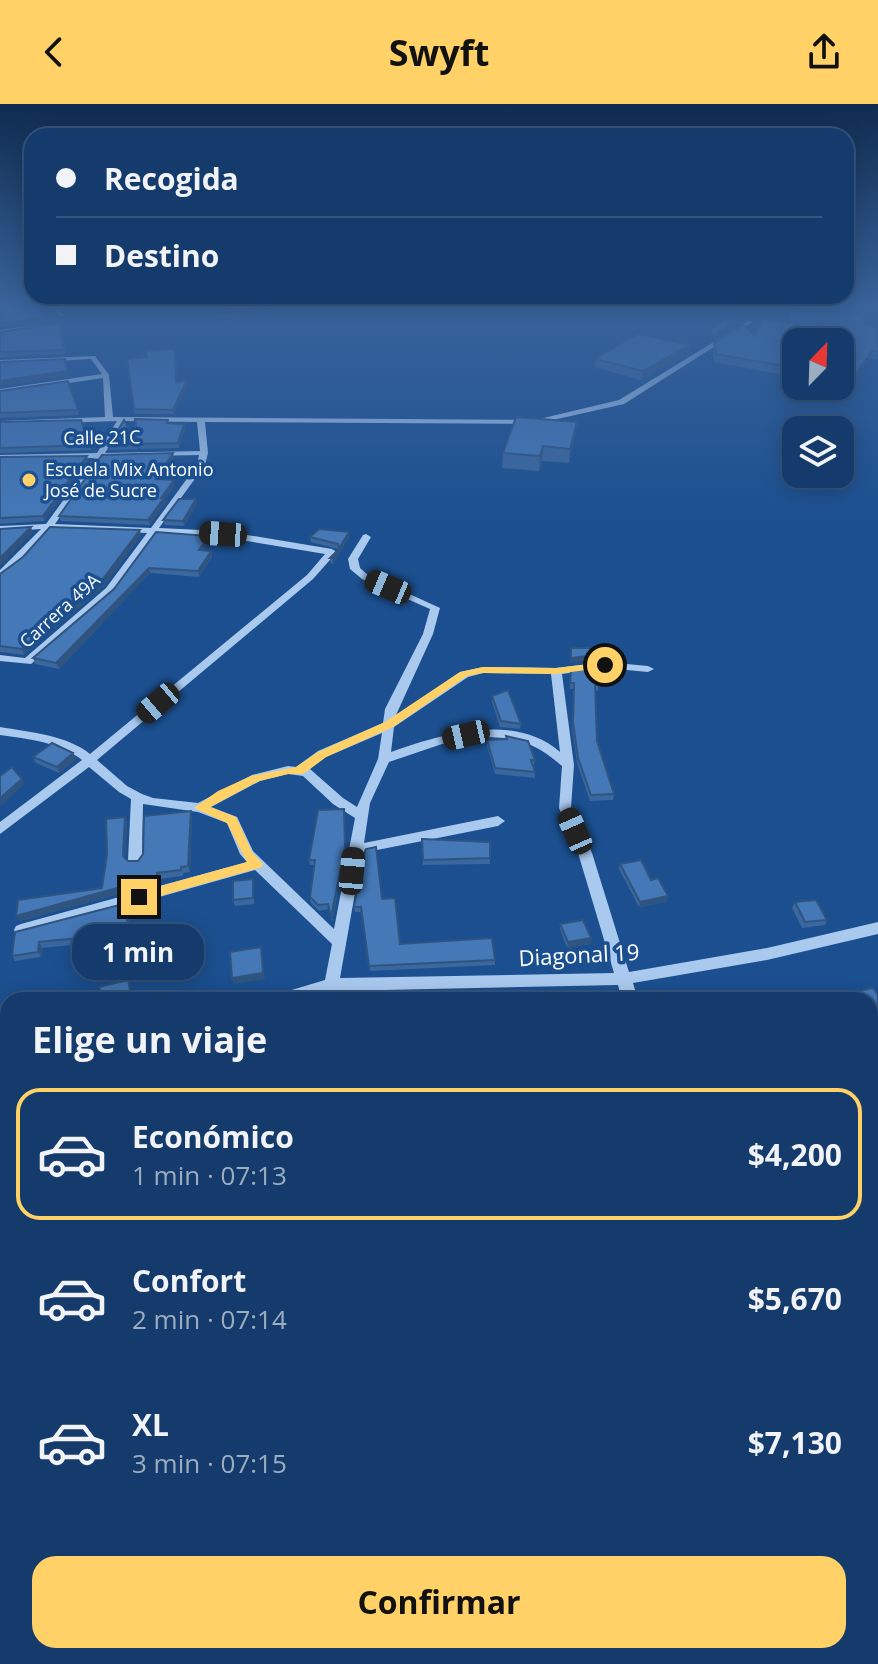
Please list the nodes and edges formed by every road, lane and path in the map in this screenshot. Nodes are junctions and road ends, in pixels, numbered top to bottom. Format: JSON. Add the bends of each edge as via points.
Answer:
{"nodes":[{"id":1,"x":74,"y":380,"type":"edge"},
{"id":2,"x":106,"y":380,"type":"edge"},
{"id":3,"x":657,"y":380,"type":"edge"},
{"id":4,"x":0,"y":391,"type":"edge"},
{"id":5,"x":109,"y":419,"type":"junction"},
{"id":6,"x":122,"y":419,"type":"junction"},
{"id":7,"x":201,"y":420,"type":"junction"},
{"id":8,"x":0,"y":423,"type":"edge"},
{"id":9,"x":101,"y":453,"type":"junction"},
{"id":10,"x":204,"y":453,"type":"junction"},
{"id":11,"x":0,"y":457,"type":"edge"},
{"id":12,"x":50,"y":526,"type":"junction"},
{"id":13,"x":0,"y":529,"type":"edge"},
{"id":14,"x":154,"y":530,"type":"junction"},
{"id":15,"x":366,"y":537,"type":"dead end"},
{"id":16,"x":0,"y":575,"type":"edge"},
{"id":17,"x":0,"y":658,"type":"edge"},
{"id":18,"x":648,"y":669,"type":"dead end"},
{"id":19,"x":556,"y":671,"type":"junction"},
{"id":20,"x":389,"y":725,"type":"junction"},
{"id":21,"x":0,"y":731,"type":"edge"},
{"id":22,"x":384,"y":759,"type":"junction"},
{"id":23,"x":89,"y":761,"type":"junction"},
{"id":24,"x":568,"y":765,"type":"junction"},
{"id":25,"x":299,"y":771,"type":"junction"},
{"id":26,"x":137,"y":797,"type":"junction"},
{"id":27,"x":200,"y":808,"type":"junction"},
{"id":28,"x":361,"y":816,"type":"junction"},
{"id":29,"x":498,"y":821,"type":"dead end"},
{"id":30,"x":0,"y":829,"type":"edge"},
{"id":31,"x":354,"y":850,"type":"junction"},
{"id":32,"x":135,"y":860,"type":"edge"},
{"id":33,"x":257,"y":864,"type":"junction"},
{"id":34,"x":878,"y":928,"type":"edge"},
{"id":35,"x":21,"y":930,"type":"edge"},
{"id":36,"x":338,"y":941,"type":"junction"},
{"id":37,"x":622,"y":979,"type":"junction"},
{"id":38,"x":330,"y":992,"type":"edge"},
{"id":39,"x":351,"y":992,"type":"edge"},
{"id":40,"x":627,"y":992,"type":"edge"}],
"edges":[{"from":1,"to":4,"type":"street"},
{"from":2,"to":5,"type":"street"},
{"from":3,"to":7,"type":"street","via":[[621,402],[535,422]]},
{"from":5,"to":6,"type":"street"},
{"from":5,"to":8,"type":"street"},
{"from":6,"to":7,"type":"street"},
{"from":6,"to":9,"type":"street"},
{"from":7,"to":10,"type":"street"},
{"from":9,"to":10,"type":"street","name":"Calle 21C"},
{"from":9,"to":11,"type":"street","name":"Calle 21C"},
{"from":9,"to":12,"type":"street"},
{"from":10,"to":14,"type":"street","name":"Carrera 49A","via":[[201,465]]},
{"from":12,"to":13,"type":"street"},
{"from":12,"to":14,"type":"street"},
{"from":12,"to":16,"type":"street"},
{"from":14,"to":17,"type":"street","name":"Carrera 49A","via":[[110,590],[27,662]]},
{"from":14,"to":23,"type":"street","via":[[223,534],[332,552],[310,577]]},
{"from":15,"to":20,"type":"street","via":[[353,559],[355,569],[435,608]]},
{"from":18,"to":19,"type":"street","via":[[605,665]]},
{"from":19,"to":20,"type":"street","via":[[464,674]]},
{"from":19,"to":24,"type":"street"},
{"from":20,"to":22,"type":"street"},
{"from":20,"to":25,"type":"street","via":[[322,754]]},
{"from":21,"to":23,"type":"street","via":[[75,748]]},
{"from":22,"to":24,"type":"street","via":[[466,735],[508,734],[540,742]]},
{"from":22,"to":28,"type":"street"},
{"from":23,"to":26,"type":"street"},
{"from":23,"to":30,"type":"street"},
{"from":24,"to":37,"type":"street","via":[[565,808],[585,853]]},
{"from":25,"to":27,"type":"street","via":[[256,778]]},
{"from":25,"to":28,"type":"street"},
{"from":26,"to":27,"type":"street"},
{"from":26,"to":32,"type":"street"},
{"from":27,"to":33,"type":"street","via":[[232,820]]},
{"from":28,"to":31,"type":"street"},
{"from":29,"to":31,"type":"street"},
{"from":31,"to":36,"type":"street"},
{"from":33,"to":35,"type":"street"},
{"from":33,"to":36,"type":"street"},
{"from":34,"to":37,"type":"street","name":"Diagonal 19"},
{"from":36,"to":38,"type":"street"},
{"from":37,"to":39,"type":"street","name":"Diagonal 19"},
{"from":37,"to":40,"type":"street"}]}
